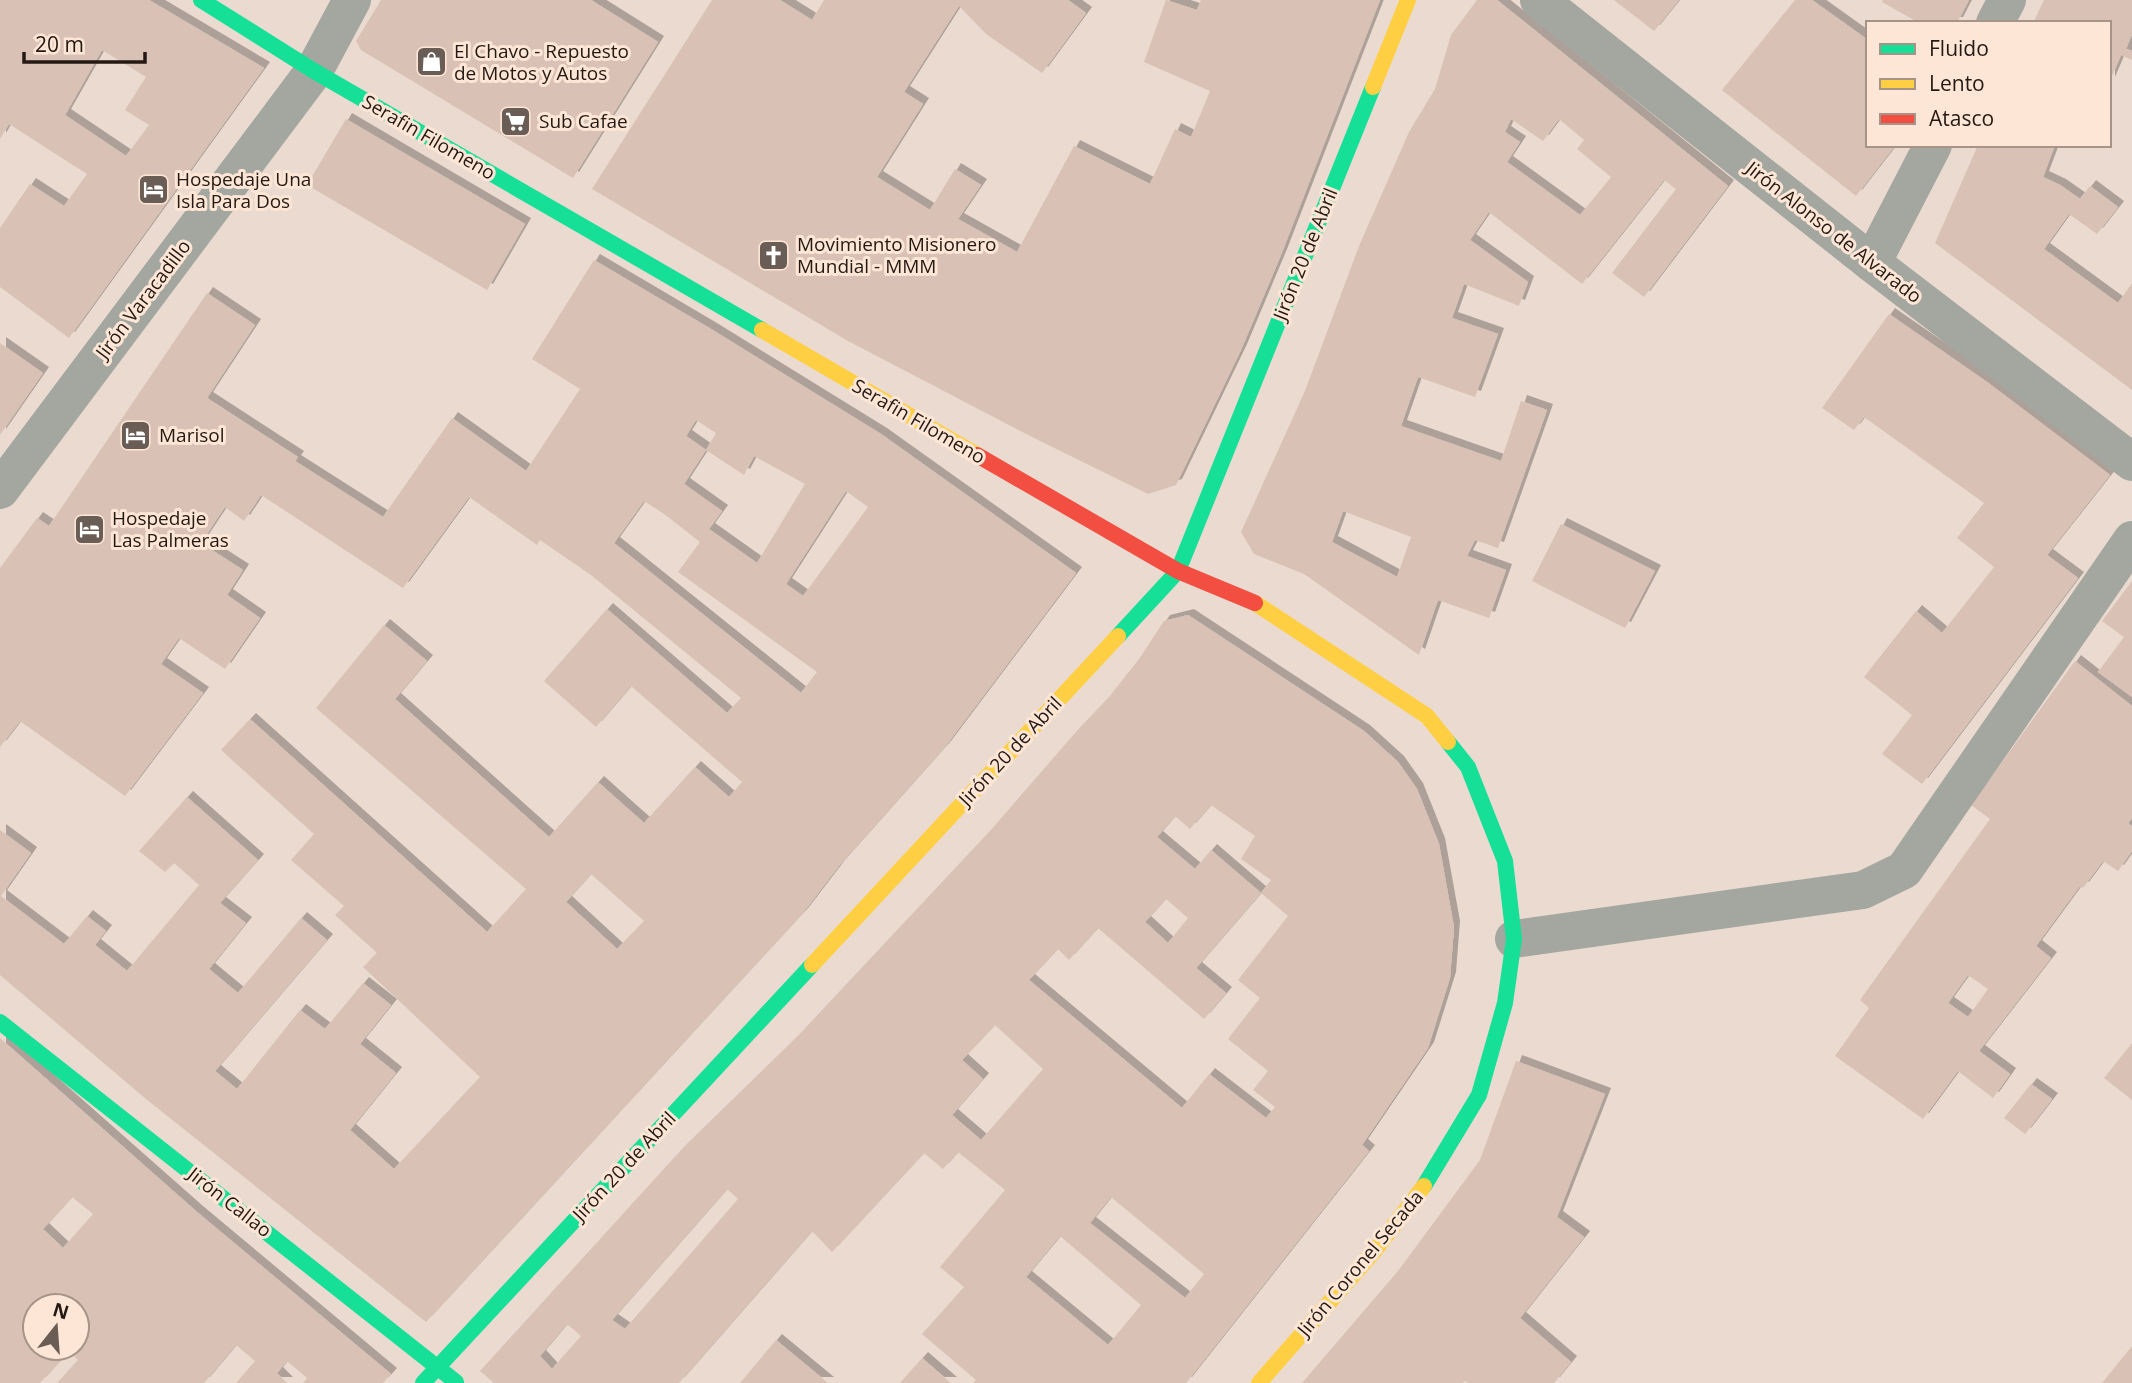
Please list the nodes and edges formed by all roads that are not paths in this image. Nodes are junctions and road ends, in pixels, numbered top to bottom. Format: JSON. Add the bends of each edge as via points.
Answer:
{"nodes":[{"id":1,"x":201,"y":0,"type":"edge"},
{"id":2,"x":352,"y":0,"type":"edge"},
{"id":3,"x":1408,"y":0,"type":"edge"},
{"id":4,"x":1539,"y":0,"type":"edge"},
{"id":5,"x":2007,"y":0,"type":"edge"},
{"id":6,"x":1996,"y":21,"type":"edge"},
{"id":7,"x":314,"y":71,"type":"junction"},
{"id":8,"x":1932,"y":147,"type":"edge"},
{"id":9,"x":1872,"y":263,"type":"junction"},
{"id":10,"x":2132,"y":462,"type":"edge"},
{"id":11,"x":0,"y":490,"type":"edge"},
{"id":12,"x":2132,"y":540,"type":"edge"},
{"id":13,"x":1178,"y":571,"type":"junction"},
{"id":14,"x":1514,"y":939,"type":"junction"},
{"id":15,"x":0,"y":1022,"type":"edge"},
{"id":16,"x":438,"y":1366,"type":"junction"},
{"id":17,"x":423,"y":1383,"type":"edge"},
{"id":18,"x":458,"y":1383,"type":"edge"},
{"id":19,"x":1259,"y":1383,"type":"edge"}],
"edges":[{"from":1,"to":7,"type":"main road","name":"Serafin Filomeno"},
{"from":2,"to":7,"type":"street","name":"Jirón Varacadillo"},
{"from":3,"to":13,"type":"main road","name":"Jirón 20 de Abril"},
{"from":4,"to":9,"type":"street","name":"Jirón Alonso de Alvarado"},
{"from":5,"to":6,"type":"street"},
{"from":7,"to":11,"type":"street","name":"Jirón Varacadillo"},
{"from":7,"to":13,"type":"main road","name":"Serafin Filomeno"},
{"from":8,"to":9,"type":"street"},
{"from":9,"to":10,"type":"street","name":"Jirón Alonso de Alvarado"},
{"from":12,"to":14,"type":"street","via":[[1904,870],[1863,890]]},
{"from":13,"to":14,"type":"main road","name":"Serafin Filomeno","via":[[1257,604],[1427,716],[1468,767],[1490,820],[1505,861]]},
{"from":13,"to":16,"type":"main road","name":"Jirón 20 de Abril"},
{"from":14,"to":19,"type":"main road","name":"Jirón Coronel Secada","via":[[1505,1003],[1479,1095],[1415,1199]]},
{"from":15,"to":16,"type":"main road","name":"Jirón Callao"},
{"from":16,"to":17,"type":"main road","name":"Jirón 20 de Abril"},
{"from":16,"to":18,"type":"main road","name":"Jirón Callao"}]}
